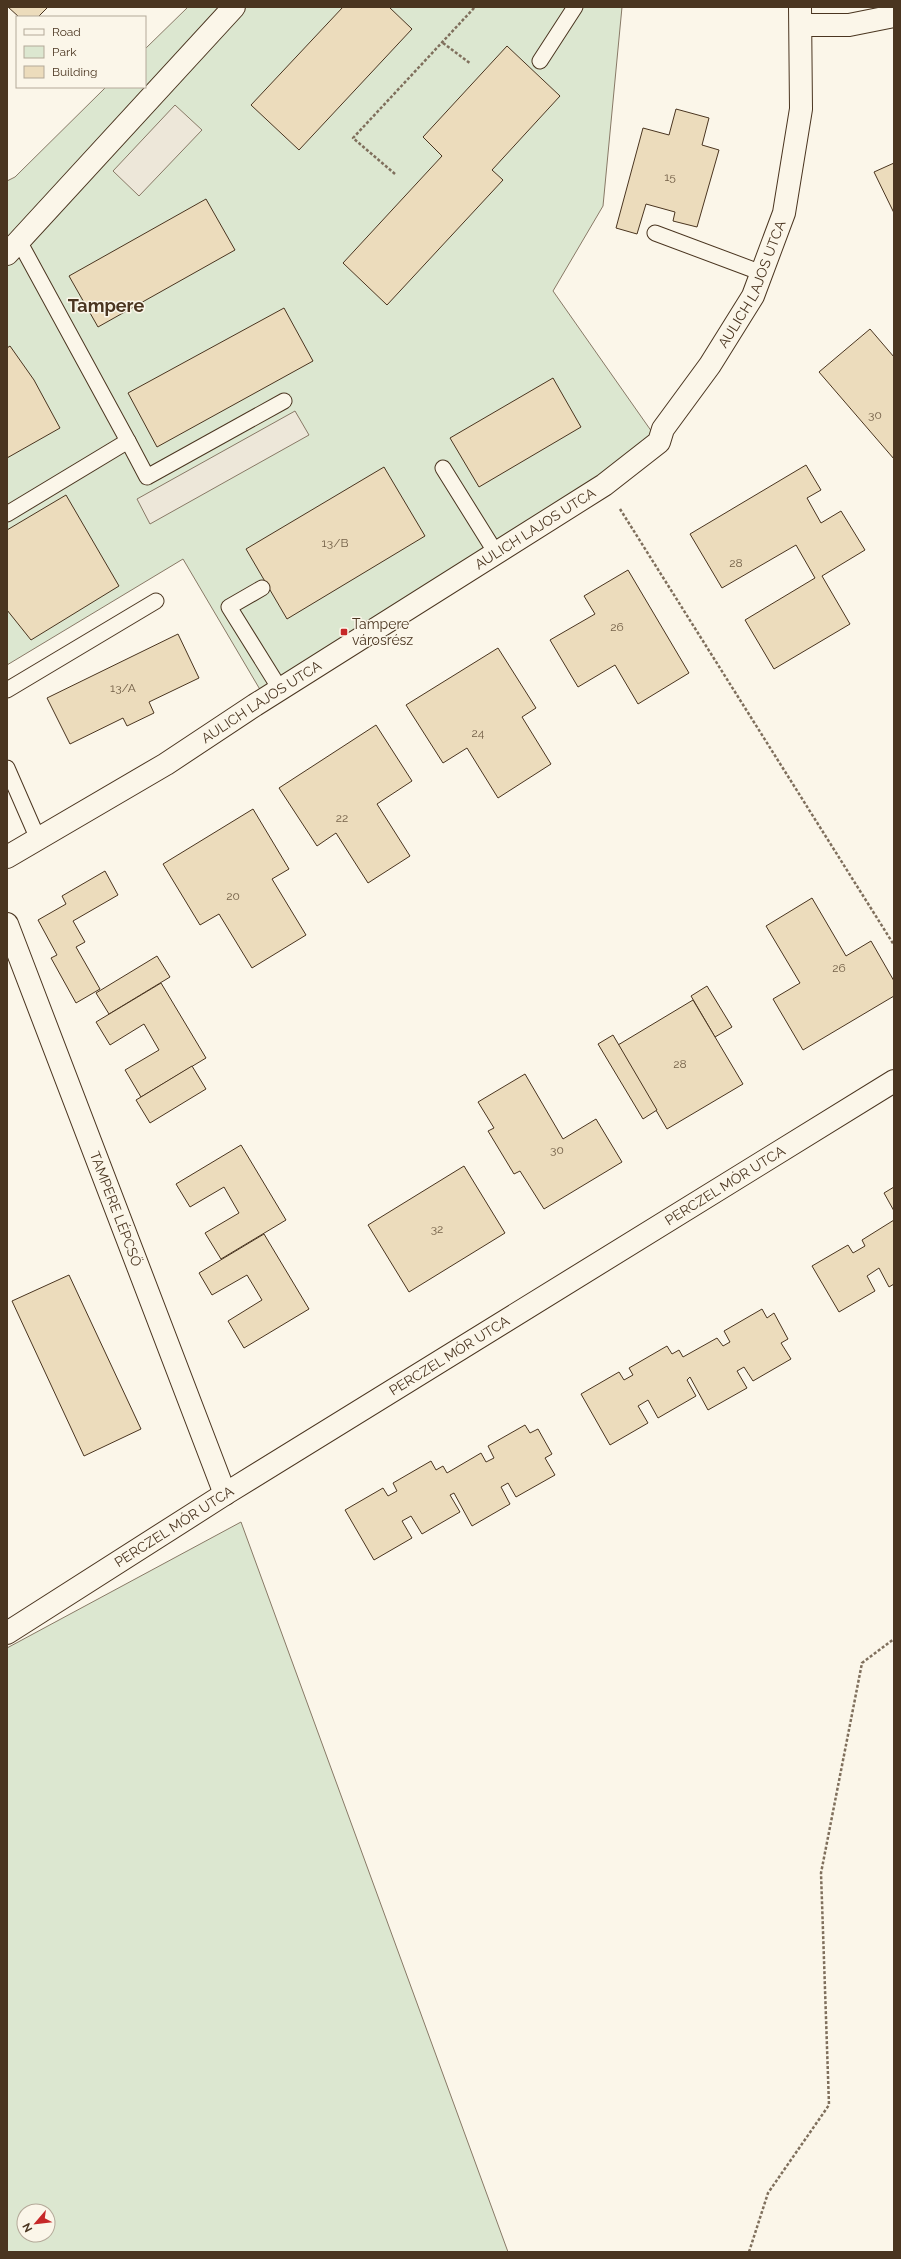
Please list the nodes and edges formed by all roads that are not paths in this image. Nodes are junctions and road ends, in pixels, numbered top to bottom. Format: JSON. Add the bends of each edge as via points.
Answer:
{"nodes":[{"id":1,"x":234,"y":7,"type":"edge"},
{"id":2,"x":575,"y":7,"type":"edge"},
{"id":3,"x":800,"y":16,"type":"edge"},
{"id":4,"x":894,"y":16,"type":"edge"},
{"id":5,"x":540,"y":61,"type":"dead end"},
{"id":6,"x":656,"y":233,"type":"dead end"},
{"id":7,"x":13,"y":248,"type":"edge"},
{"id":8,"x":762,"y":273,"type":"junction"},
{"id":9,"x":284,"y":401,"type":"dead end"},
{"id":10,"x":128,"y":441,"type":"junction"},
{"id":11,"x":443,"y":468,"type":"dead end"},
{"id":12,"x":7,"y":514,"type":"edge"},
{"id":13,"x":496,"y":553,"type":"junction"},
{"id":14,"x":262,"y":588,"type":"dead end"},
{"id":15,"x":156,"y":601,"type":"dead end"},
{"id":16,"x":280,"y":689,"type":"junction"},
{"id":17,"x":7,"y":690,"type":"edge"},
{"id":18,"x":7,"y":768,"type":"edge"},
{"id":19,"x":38,"y":839,"type":"junction"},
{"id":20,"x":7,"y":857,"type":"edge"},
{"id":21,"x":7,"y":924,"type":"edge"},
{"id":22,"x":894,"y":1081,"type":"edge"},
{"id":23,"x":225,"y":1494,"type":"junction"},
{"id":24,"x":7,"y":1633,"type":"edge"}],
"edges":[{"from":1,"to":7,"type":"street"},
{"from":2,"to":5,"type":"lane"},
{"from":3,"to":4,"type":"street","via":[[849,25]]},
{"from":3,"to":8,"type":"street","name":"AULICH LAJOS UTCA","via":[[801,109],[784,213]]},
{"from":6,"to":8,"type":"lane"},
{"from":7,"to":10,"type":"lane"},
{"from":8,"to":13,"type":"street","name":"AULICH LAJOS UTCA","via":[[753,296],[710,365],[663,429],[659,442],[604,485]]},
{"from":9,"to":10,"type":"lane","via":[[147,477]]},
{"from":10,"to":12,"type":"lane"},
{"from":11,"to":13,"type":"lane"},
{"from":13,"to":16,"type":"street","name":"AULICH LAJOS UTCA"},
{"from":14,"to":16,"type":"lane","via":[[229,606]]},
{"from":15,"to":17,"type":"lane"},
{"from":16,"to":19,"type":"street","name":"AULICH LAJOS UTCA","via":[[166,764]]},
{"from":18,"to":19,"type":"lane"},
{"from":19,"to":20,"type":"street","name":"AULICH LAJOS UTCA"},
{"from":21,"to":23,"type":"street","name":"TAMPERE LÉPCSŐ"},
{"from":22,"to":23,"type":"street","name":"PERCZEL MÓR UTCA"},
{"from":23,"to":24,"type":"street","name":"PERCZEL MÓR UTCA"}]}
